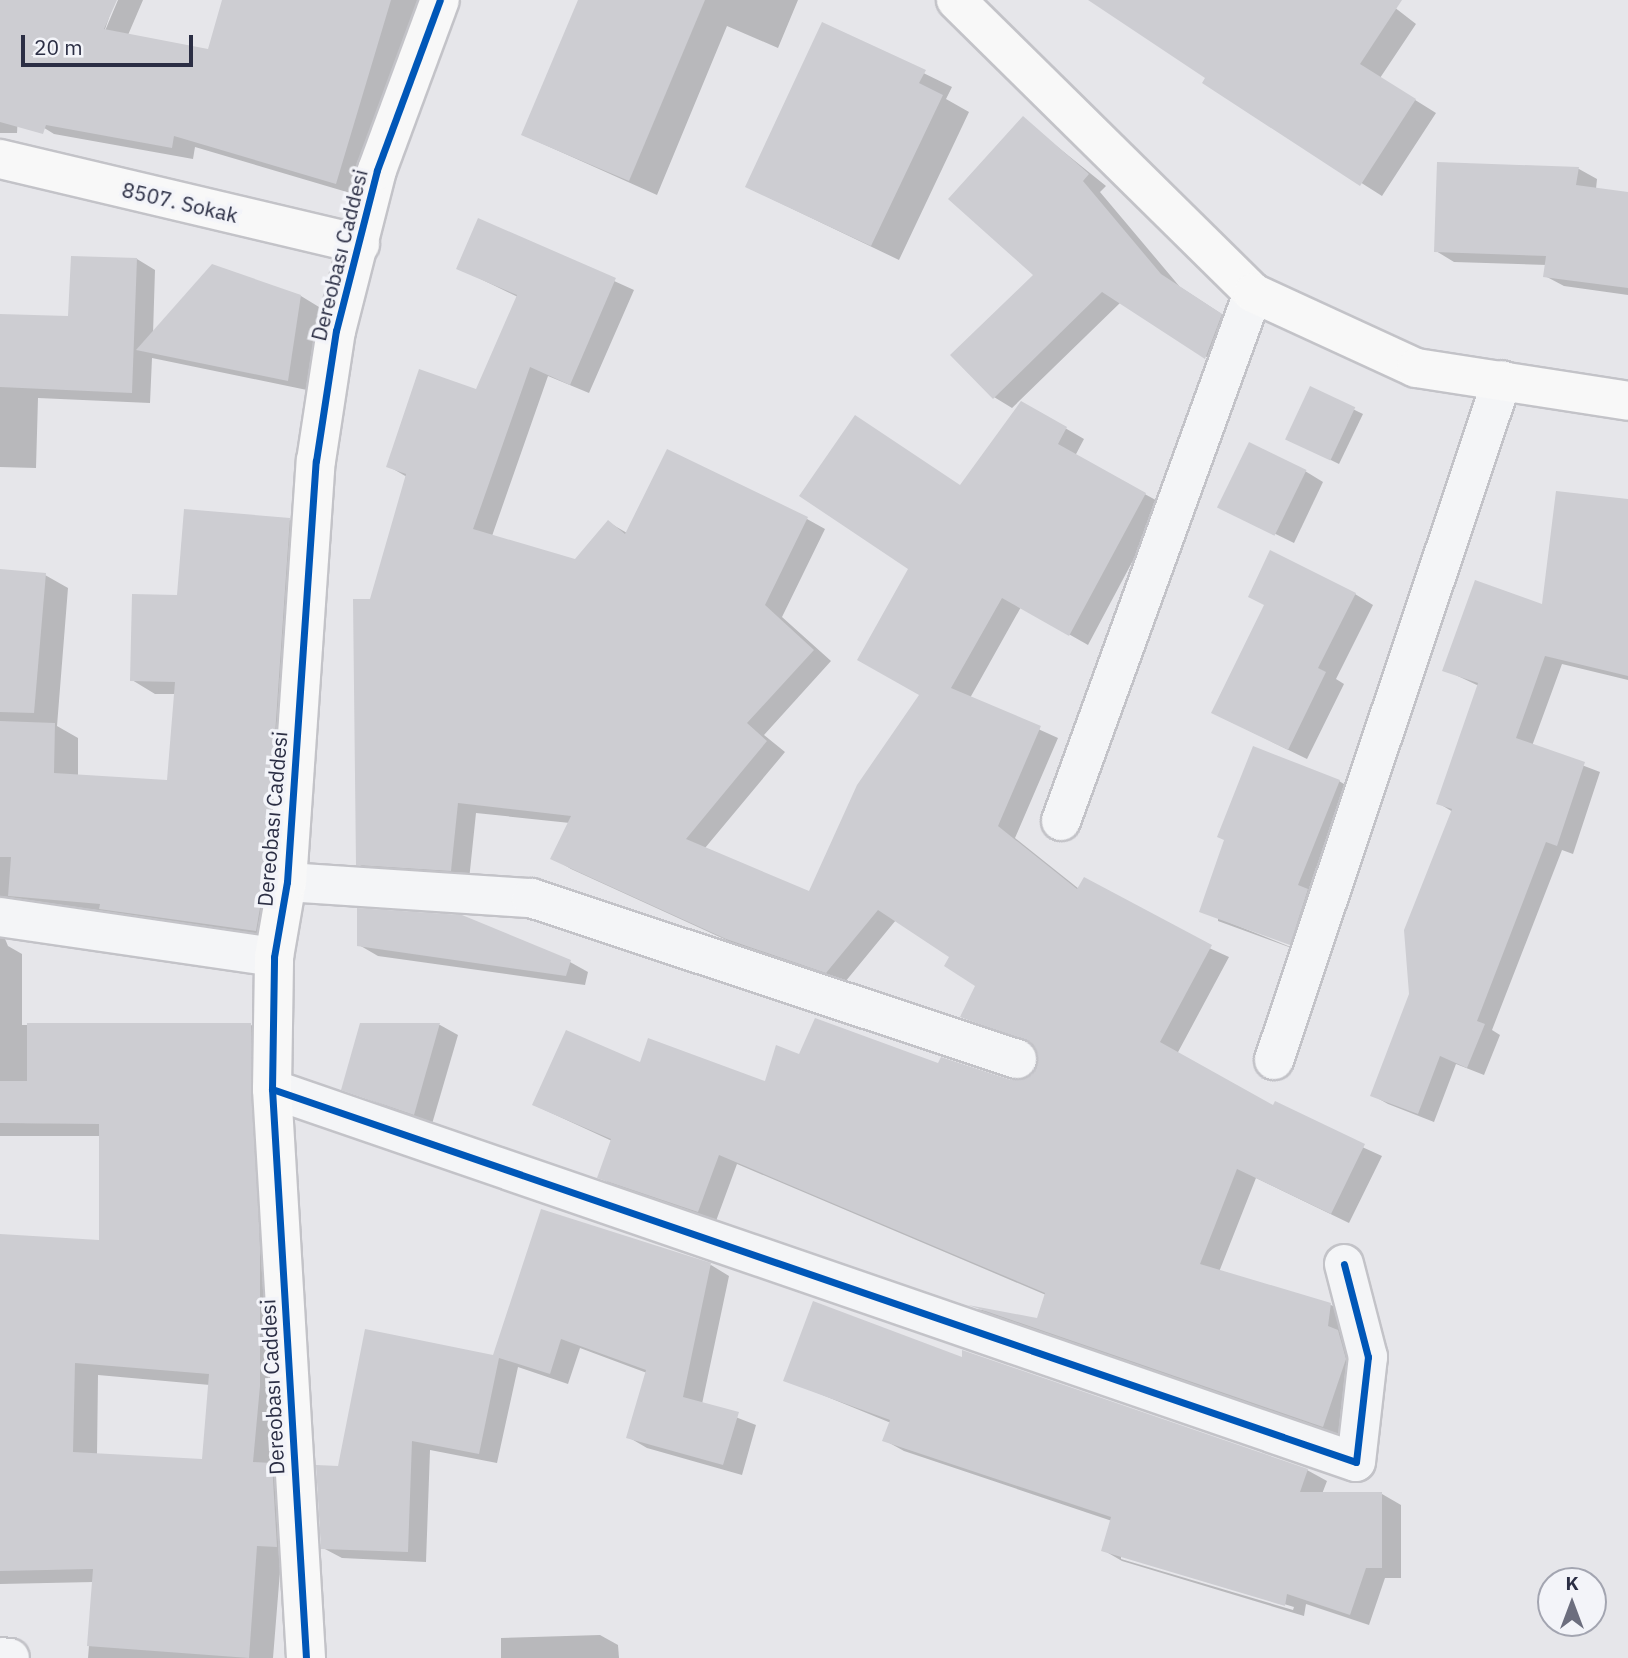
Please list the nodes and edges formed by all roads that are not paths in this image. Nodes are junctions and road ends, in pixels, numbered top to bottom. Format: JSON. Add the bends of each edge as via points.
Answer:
{"nodes":[{"id":1,"x":440,"y":0,"type":"edge"},
{"id":2,"x":956,"y":0,"type":"edge"},
{"id":3,"x":0,"y":159,"type":"edge"},
{"id":4,"x":360,"y":244,"type":"junction"},
{"id":5,"x":1253,"y":293,"type":"junction"},
{"id":6,"x":1502,"y":380,"type":"junction"},
{"id":7,"x":1628,"y":401,"type":"edge"},
{"id":8,"x":1060,"y":821,"type":"dead end"},
{"id":9,"x":287,"y":882,"type":"junction"},
{"id":10,"x":0,"y":917,"type":"edge"},
{"id":11,"x":274,"y":957,"type":"junction"},
{"id":12,"x":1017,"y":1059,"type":"dead end"},
{"id":13,"x":1274,"y":1060,"type":"dead end"},
{"id":14,"x":272,"y":1089,"type":"junction"},
{"id":15,"x":1344,"y":1264,"type":"dead end"},
{"id":16,"x":0,"y":1657,"type":"edge"},
{"id":17,"x":10,"y":1658,"type":"edge"},
{"id":18,"x":306,"y":1658,"type":"edge"}],
"edges":[{"from":1,"to":4,"type":"street","name":"Dereobası Caddesi","via":[[377,170]]},
{"from":2,"to":5,"type":"street"},
{"from":3,"to":4,"type":"street","name":"8507. Sokak"},
{"from":4,"to":9,"type":"street","name":"Dereobası Caddesi","via":[[335,331],[316,461]]},
{"from":5,"to":6,"type":"street","via":[[1416,368]]},
{"from":5,"to":8,"type":"street"},
{"from":6,"to":7,"type":"street"},
{"from":6,"to":13,"type":"street"},
{"from":9,"to":11,"type":"street","name":"Dereobası Caddesi"},
{"from":9,"to":12,"type":"street","via":[[531,898]]},
{"from":10,"to":11,"type":"street"},
{"from":11,"to":14,"type":"street","name":"Dereobası Caddesi"},
{"from":14,"to":15,"type":"street","via":[[1356,1462],[1368,1357]]},
{"from":14,"to":18,"type":"street","name":"Dereobası Caddesi"},
{"from":16,"to":17,"type":"street"}]}
